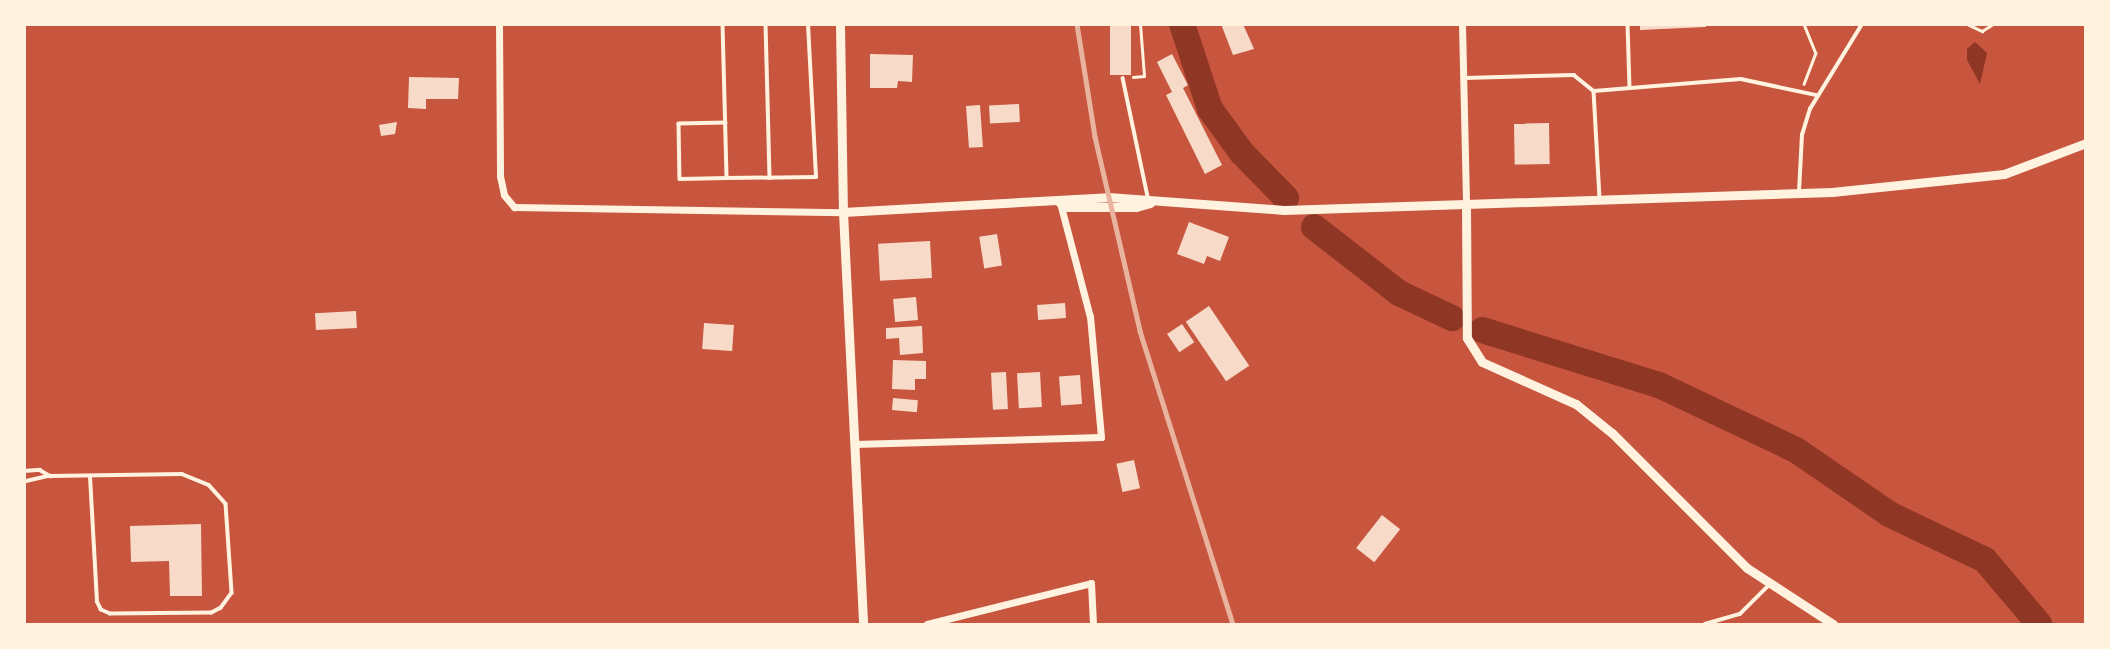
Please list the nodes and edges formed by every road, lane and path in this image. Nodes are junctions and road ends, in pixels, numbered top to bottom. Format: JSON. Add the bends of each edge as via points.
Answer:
{"nodes":[{"id":1,"x":499,"y":24,"type":"edge"},
{"id":2,"x":723,"y":24,"type":"edge"},
{"id":3,"x":766,"y":24,"type":"edge"},
{"id":4,"x":808,"y":24,"type":"edge"},
{"id":5,"x":840,"y":24,"type":"edge"},
{"id":6,"x":1140,"y":24,"type":"edge"},
{"id":7,"x":1462,"y":24,"type":"edge"},
{"id":8,"x":1628,"y":24,"type":"edge"},
{"id":9,"x":1804,"y":24,"type":"edge"},
{"id":10,"x":1862,"y":24,"type":"edge"},
{"id":11,"x":1967,"y":24,"type":"edge"},
{"id":12,"x":1993,"y":24,"type":"edge"},
{"id":13,"x":1123,"y":78,"type":"joint"},
{"id":14,"x":1464,"y":78,"type":"junction"},
{"id":15,"x":1630,"y":88,"type":"junction"},
{"id":16,"x":1801,"y":90,"type":"junction"},
{"id":17,"x":1594,"y":91,"type":"junction"},
{"id":18,"x":1816,"y":95,"type":"junction"},
{"id":19,"x":726,"y":123,"type":"junction"},
{"id":20,"x":2085,"y":143,"type":"edge"},
{"id":21,"x":727,"y":178,"type":"junction"},
{"id":22,"x":771,"y":178,"type":"junction"},
{"id":23,"x":1799,"y":194,"type":"junction"},
{"id":24,"x":1600,"y":202,"type":"junction"},
{"id":25,"x":1060,"y":203,"type":"junction"},
{"id":26,"x":1150,"y":203,"type":"junction"},
{"id":27,"x":1466,"y":206,"type":"junction"},
{"id":28,"x":844,"y":212,"type":"junction"},
{"id":29,"x":854,"y":444,"type":"junction"},
{"id":30,"x":24,"y":471,"type":"edge"},
{"id":31,"x":90,"y":476,"type":"junction"},
{"id":32,"x":50,"y":477,"type":"junction"},
{"id":33,"x":24,"y":482,"type":"edge"},
{"id":34,"x":1770,"y":585,"type":"junction"},
{"id":35,"x":863,"y":625,"type":"edge"},
{"id":36,"x":927,"y":625,"type":"edge"},
{"id":37,"x":1093,"y":625,"type":"edge"},
{"id":38,"x":1705,"y":625,"type":"edge"},
{"id":39,"x":1833,"y":625,"type":"edge"}],
"edges":[{"from":1,"to":28,"type":"street","via":[[500,176],[508,201],[519,209],[803,208]]},
{"from":2,"to":19,"type":"lane"},
{"from":3,"to":22,"type":"lane"},
{"from":4,"to":22,"type":"lane","via":[[816,177]]},
{"from":5,"to":28,"type":"street"},
{"from":6,"to":13,"type":"path","via":[[1144,76]]},
{"from":7,"to":14,"type":"street"},
{"from":8,"to":15,"type":"lane"},
{"from":9,"to":16,"type":"path","via":[[1816,53]]},
{"from":10,"to":18,"type":"lane"},
{"from":11,"to":12,"type":"path","via":[[1982,31]]},
{"from":13,"to":26,"type":"lane"},
{"from":14,"to":17,"type":"lane","via":[[1574,75]]},
{"from":14,"to":27,"type":"street"},
{"from":15,"to":16,"type":"lane","via":[[1741,79]]},
{"from":15,"to":17,"type":"lane"},
{"from":16,"to":18,"type":"lane"},
{"from":17,"to":24,"type":"lane"},
{"from":18,"to":23,"type":"lane","via":[[1802,135]]},
{"from":19,"to":21,"type":"lane"},
{"from":19,"to":21,"type":"lane","via":[[679,124],[680,179]]},
{"from":20,"to":23,"type":"street","via":[[2033,166],[1975,180]]},
{"from":21,"to":22,"type":"lane"},
{"from":23,"to":24,"type":"street"},
{"from":24,"to":27,"type":"street"},
{"from":25,"to":26,"type":"street","via":[[1069,198],[1136,197]]},
{"from":25,"to":28,"type":"street"},
{"from":25,"to":29,"type":"street","via":[[1090,317],[1101,438]]},
{"from":26,"to":27,"type":"street","via":[[1272,211]]},
{"from":27,"to":34,"type":"street","via":[[1467,338],[1473,352],[1499,372],[1576,404]]},
{"from":28,"to":29,"type":"street"},
{"from":29,"to":35,"type":"street"},
{"from":30,"to":32,"type":"lane","via":[[40,470]]},
{"from":31,"to":31,"type":"lane","via":[[182,474],[209,485],[226,503],[232,593],[221,608],[212,613],[110,614],[101,610]]},
{"from":31,"to":32,"type":"lane"},
{"from":32,"to":33,"type":"lane"},
{"from":34,"to":38,"type":"lane","via":[[1740,614]]},
{"from":34,"to":39,"type":"street"},
{"from":36,"to":37,"type":"street","via":[[1091,583]]}]}
